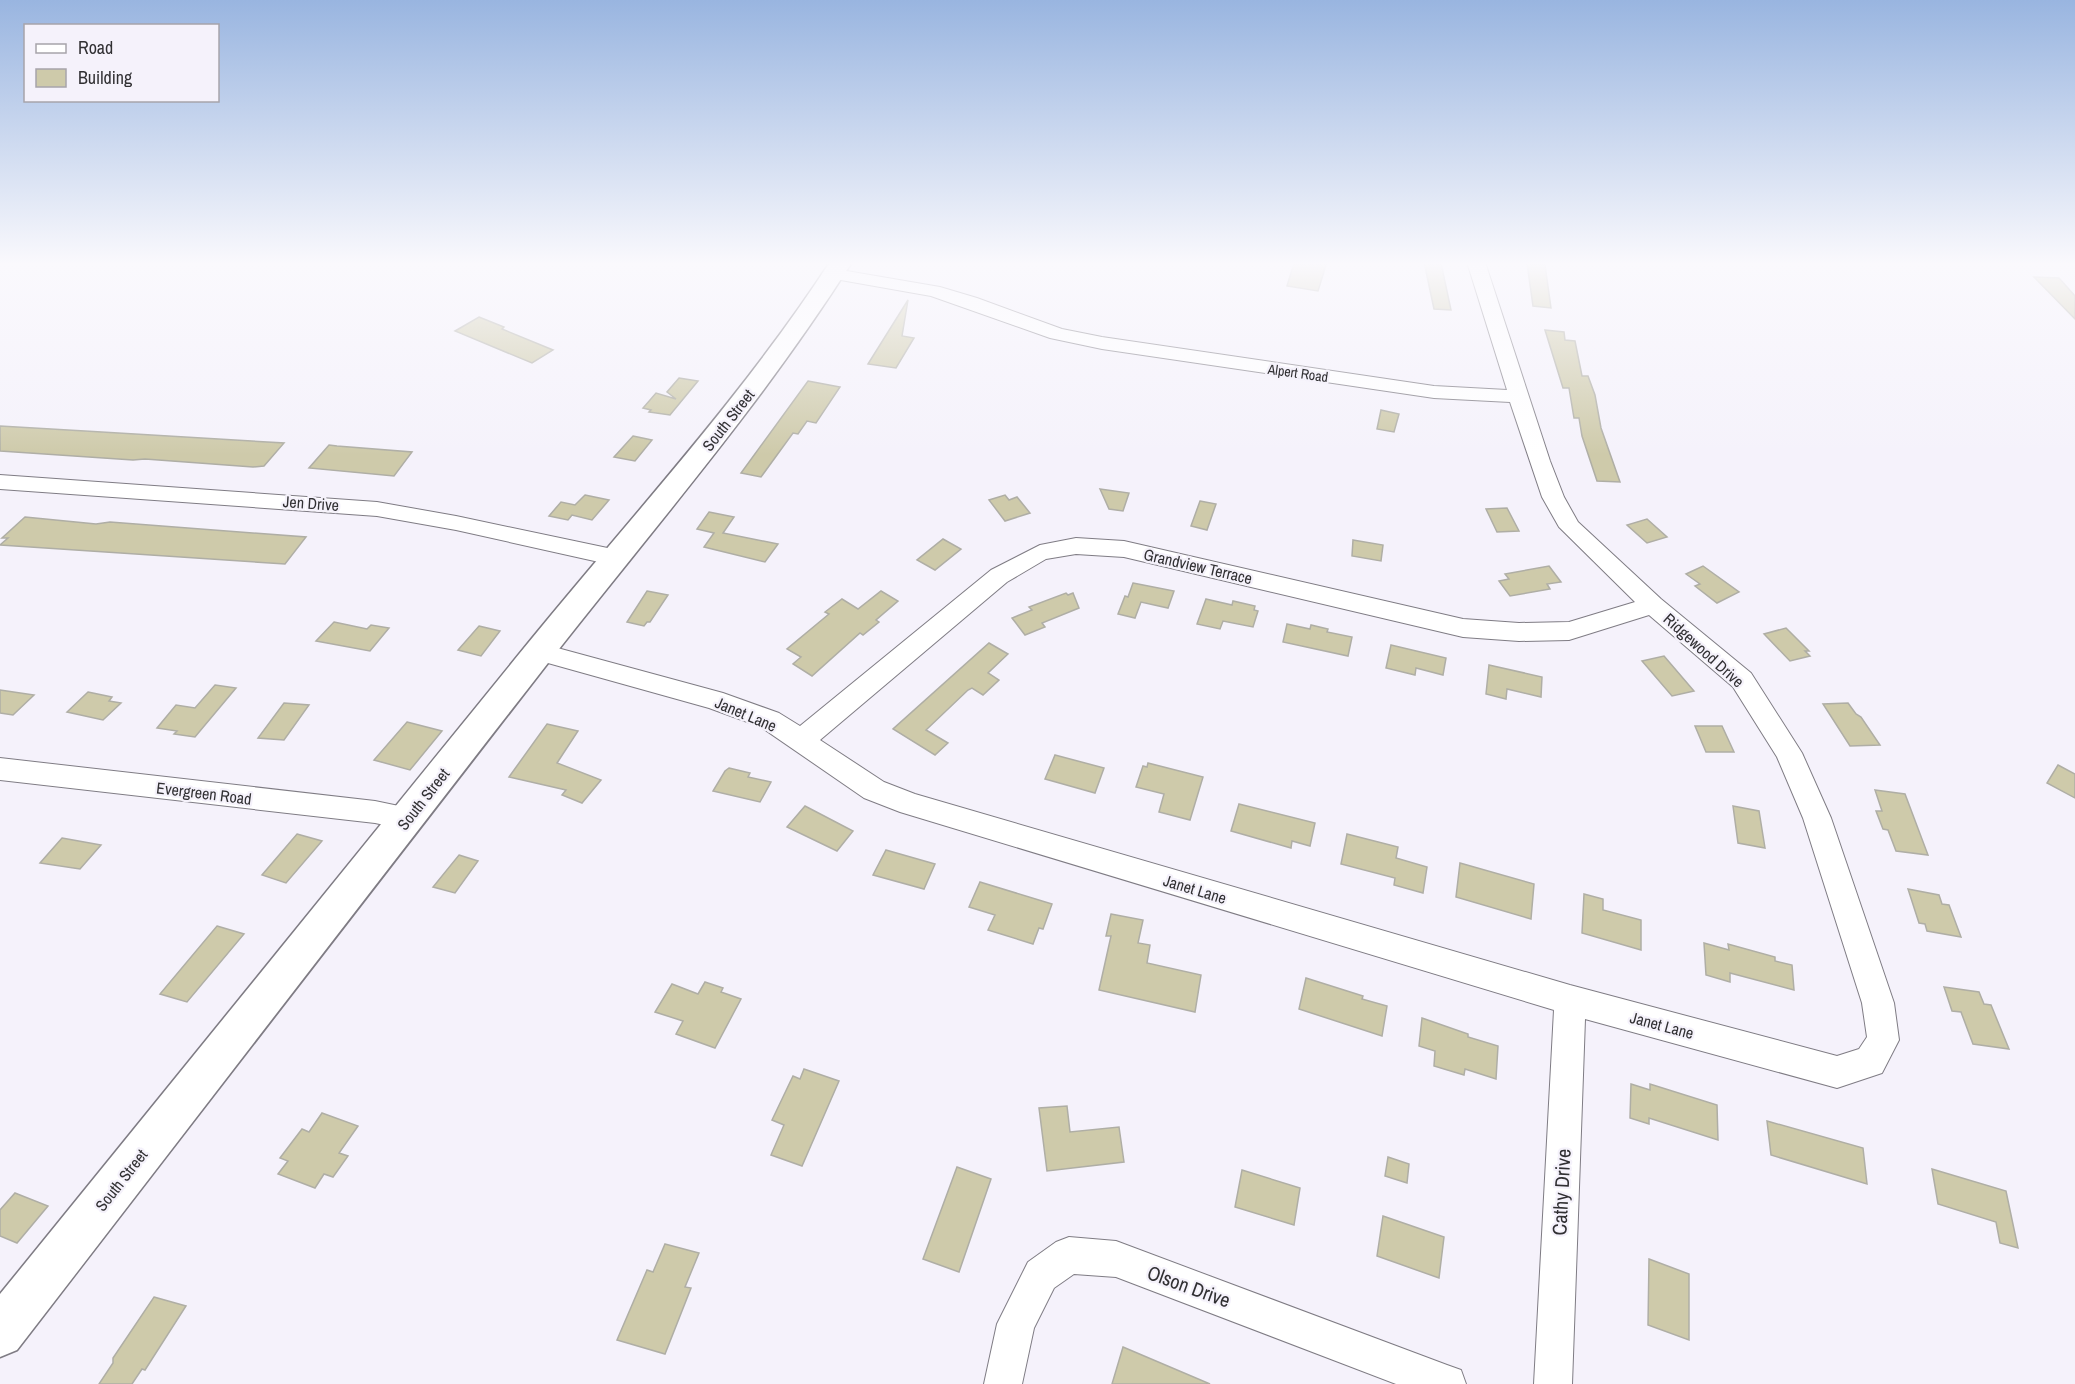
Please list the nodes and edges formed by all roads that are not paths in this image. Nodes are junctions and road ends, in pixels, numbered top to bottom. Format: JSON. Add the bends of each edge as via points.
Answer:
{"nodes":[{"id":1,"x":796,"y":327,"type":"edge"},
{"id":2,"x":1037,"y":327,"type":"edge"},
{"id":3,"x":1497,"y":327,"type":"edge"},
{"id":4,"x":1520,"y":397,"type":"junction"},
{"id":5,"x":0,"y":482,"type":"edge"},
{"id":6,"x":617,"y":558,"type":"junction"},
{"id":7,"x":1653,"y":605,"type":"junction"},
{"id":8,"x":539,"y":652,"type":"junction"},
{"id":9,"x":800,"y":741,"type":"junction"},
{"id":10,"x":0,"y":769,"type":"edge"},
{"id":11,"x":408,"y":818,"type":"junction"},
{"id":12,"x":1570,"y":1000,"type":"junction"},
{"id":13,"x":1870,"y":1062,"type":"joint"},
{"id":14,"x":0,"y":1333,"type":"edge"},
{"id":15,"x":1002,"y":1384,"type":"edge"},
{"id":16,"x":1447,"y":1384,"type":"edge"},
{"id":17,"x":1553,"y":1384,"type":"edge"}],
"edges":[{"from":1,"to":6,"type":"street","name":"South Street","via":[[738,409]]},
{"from":2,"to":4,"type":"street","name":"Alpert Road","via":[[1102,343],[1434,392]]},
{"from":3,"to":4,"type":"street","name":"Ridgewood Drive"},
{"from":4,"to":7,"type":"street","name":"Ridgewood Drive","via":[[1552,497],[1570,527]]},
{"from":5,"to":6,"type":"street","name":"Jen Drive","via":[[377,509]]},
{"from":6,"to":8,"type":"street","name":"South Street"},
{"from":7,"to":9,"type":"street","name":"Grandview Terrace","via":[[1569,631],[1463,628],[1124,549],[1076,546],[1040,553],[999,576]]},
{"from":7,"to":13,"type":"street","name":"Ridgewood Drive","via":[[1742,680],[1789,753],[1817,818],[1878,1003],[1883,1040]]},
{"from":8,"to":9,"type":"street","name":"Janet Lane","via":[[714,700],[770,720]]},
{"from":8,"to":11,"type":"street","name":"South Street"},
{"from":9,"to":12,"type":"street","name":"Janet Lane","via":[[874,790],[910,804]]},
{"from":10,"to":11,"type":"street","name":"Evergreen Road"},
{"from":11,"to":14,"type":"street","name":"South Street"},
{"from":12,"to":13,"type":"street","name":"Janet Lane","via":[[1837,1072]]},
{"from":12,"to":17,"type":"street","name":"Cathy Drive"},
{"from":15,"to":16,"type":"street","name":"Olson Drive","via":[[1016,1324],[1041,1275],[1069,1255],[1116,1259]]}]}
